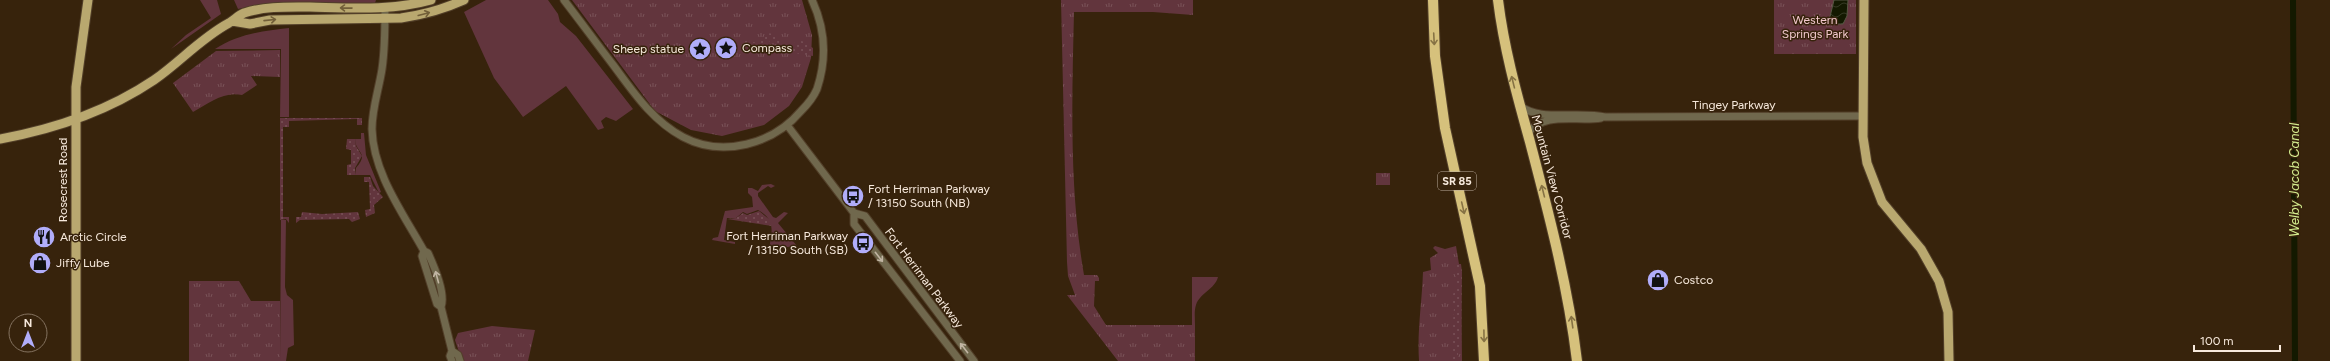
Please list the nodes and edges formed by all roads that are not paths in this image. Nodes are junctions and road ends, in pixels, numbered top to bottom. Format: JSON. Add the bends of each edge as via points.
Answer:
{"nodes":[{"id":1,"x":88,"y":0,"type":"edge"},
{"id":2,"x":431,"y":0,"type":"edge"},
{"id":3,"x":464,"y":0,"type":"edge"},
{"id":4,"x":564,"y":0,"type":"edge"},
{"id":5,"x":812,"y":0,"type":"edge"},
{"id":6,"x":1432,"y":0,"type":"edge"},
{"id":7,"x":1498,"y":0,"type":"edge"},
{"id":8,"x":1864,"y":0,"type":"edge"},
{"id":9,"x":385,"y":8,"type":"junction"},
{"id":10,"x":385,"y":19,"type":"junction"},
{"id":11,"x":232,"y":21,"type":"junction"},
{"id":12,"x":1519,"y":104,"type":"junction"},
{"id":13,"x":1863,"y":116,"type":"junction"},
{"id":14,"x":1605,"y":117,"type":"junction"},
{"id":15,"x":75,"y":120,"type":"junction"},
{"id":16,"x":787,"y":125,"type":"junction"},
{"id":17,"x":1528,"y":133,"type":"junction"},
{"id":18,"x":0,"y":139,"type":"edge"},
{"id":19,"x":854,"y":213,"type":"junction"},
{"id":20,"x":452,"y":351,"type":"junction"},
{"id":21,"x":76,"y":361,"type":"edge"},
{"id":22,"x":452,"y":361,"type":"edge"},
{"id":23,"x":460,"y":361,"type":"edge"},
{"id":24,"x":960,"y":361,"type":"edge"},
{"id":25,"x":974,"y":361,"type":"edge"},
{"id":26,"x":1484,"y":361,"type":"edge"},
{"id":27,"x":1577,"y":361,"type":"edge"},
{"id":28,"x":1948,"y":361,"type":"edge"}],
"edges":[{"from":1,"to":15,"type":"main road","name":"Rosecrest Road","via":[[79,52]]},
{"from":2,"to":9,"type":"main road","via":[[411,6]]},
{"from":10,"to":3,"type":"main road","one_way":true,"via":[[418,16],[448,8]]},
{"from":4,"to":16,"type":"street","via":[[645,108],[683,137],[710,145],[740,146],[768,138]]},
{"from":5,"to":16,"type":"street","via":[[820,24],[824,61],[816,90],[805,107]]},
{"from":6,"to":26,"type":"highway","number":"SR 85","one_way":true,"via":[[1435,56],[1445,128],[1480,286]]},
{"from":12,"to":7,"type":"highway","name":"Mountain View Corridor","one_way":true},
{"from":8,"to":13,"type":"main road"},
{"from":9,"to":10,"type":"street"},
{"from":9,"to":11,"type":"main road","one_way":true,"via":[[262,8],[242,14]]},
{"from":11,"to":10,"type":"main road","one_way":true,"via":[[250,24],[270,20]]},
{"from":10,"to":20,"type":"street","via":[[384,54],[372,129],[374,149],[390,192],[424,251],[422,256],[437,304],[441,307]]},
{"from":11,"to":15,"type":"main road","via":[[196,44],[155,79],[112,104]]},
{"from":12,"to":14,"type":"street","name":"Tingey Parkway","via":[[1532,114],[1582,114]]},
{"from":12,"to":17,"type":"highway","name":"Mountain View Corridor"},
{"from":13,"to":14,"type":"street","name":"Tingey Parkway"},
{"from":13,"to":28,"type":"main road","via":[[1865,154],[1875,187],[1890,214],[1921,249],[1940,281],[1948,312]]},
{"from":14,"to":17,"type":"street","name":"Tingey Parkway","via":[[1589,120],[1548,120],[1535,125]]},
{"from":15,"to":18,"type":"main road"},
{"from":15,"to":21,"type":"main road","name":"Rosecrest Road"},
{"from":16,"to":19,"type":"street","name":"Fort Herriman Parkway"},
{"from":27,"to":17,"type":"highway","name":"Mountain View Corridor","one_way":true,"via":[[1562,266]]},
{"from":19,"to":24,"type":"street","name":"Fort Herriman Parkway","one_way":true,"via":[[854,224]]},
{"from":25,"to":19,"type":"street","name":"Fort Herriman Parkway","one_way":true,"via":[[864,216]]},
{"from":20,"to":22,"type":"street"},
{"from":20,"to":23,"type":"street","via":[[458,354]]}]}
